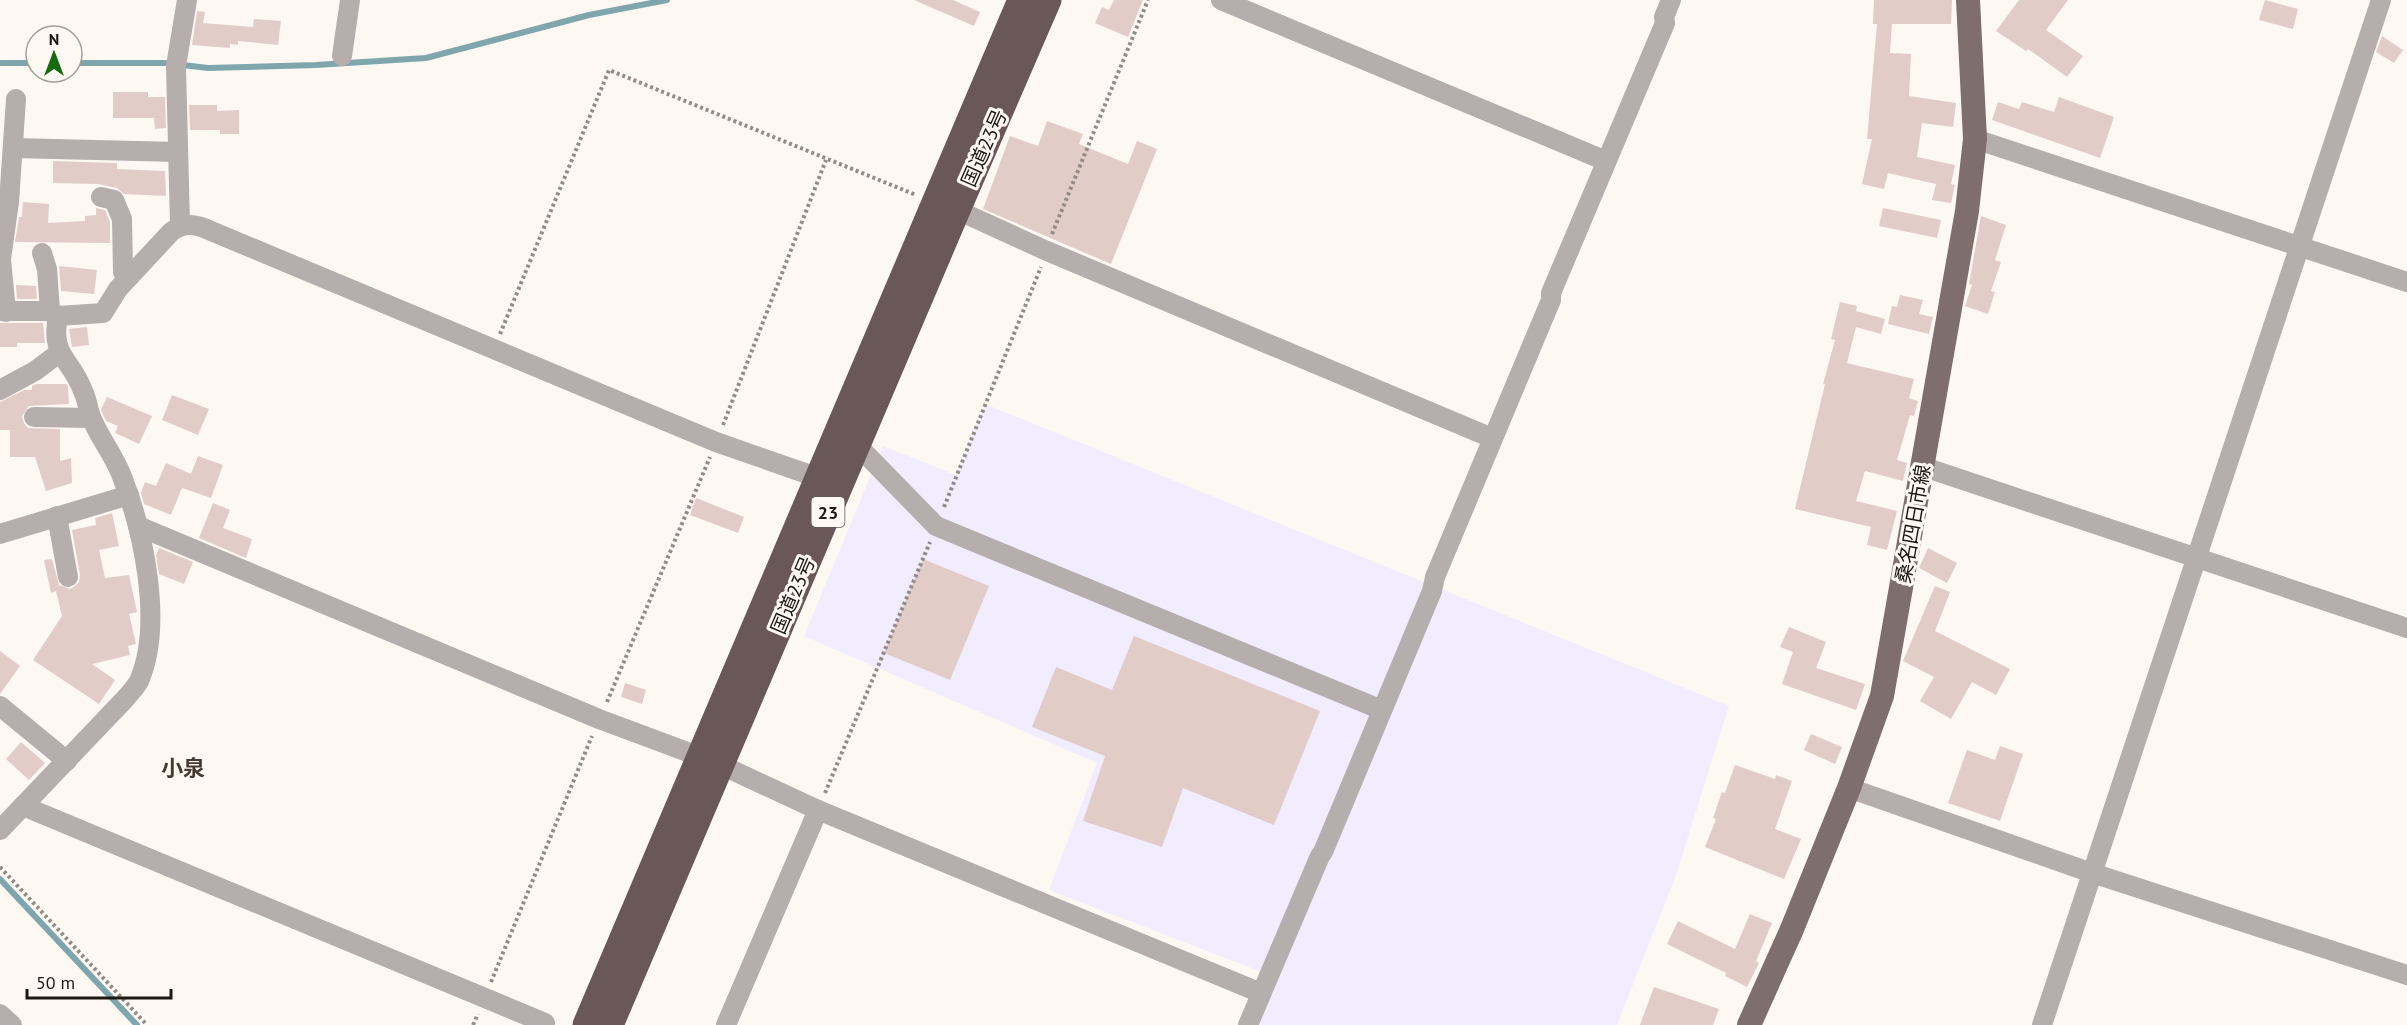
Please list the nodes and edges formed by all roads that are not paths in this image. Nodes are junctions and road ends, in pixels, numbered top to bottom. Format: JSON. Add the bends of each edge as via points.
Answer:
{"nodes":[{"id":1,"x":187,"y":0,"type":"edge"},
{"id":2,"x":350,"y":0,"type":"edge"},
{"id":3,"x":1021,"y":0,"type":"edge"},
{"id":4,"x":1048,"y":0,"type":"edge"},
{"id":5,"x":1221,"y":0,"type":"edge"},
{"id":6,"x":1671,"y":0,"type":"edge"},
{"id":7,"x":1968,"y":0,"type":"edge"},
{"id":8,"x":2381,"y":0,"type":"edge"},
{"id":9,"x":342,"y":56,"type":"dead end"},
{"id":10,"x":16,"y":99,"type":"dead end"},
{"id":11,"x":1975,"y":139,"type":"junction"},
{"id":12,"x":13,"y":148,"type":"junction"},
{"id":13,"x":178,"y":152,"type":"junction"},
{"id":14,"x":1606,"y":161,"type":"junction"},
{"id":15,"x":101,"y":197,"type":"dead end"},
{"id":16,"x":946,"y":206,"type":"junction"},
{"id":17,"x":180,"y":225,"type":"junction"},
{"id":18,"x":2300,"y":246,"type":"junction"},
{"id":19,"x":42,"y":253,"type":"dead end"},
{"id":20,"x":128,"y":278,"type":"junction"},
{"id":21,"x":2407,"y":282,"type":"edge"},
{"id":22,"x":3,"y":312,"type":"edge"},
{"id":23,"x":54,"y":313,"type":"junction"},
{"id":24,"x":59,"y":353,"type":"junction"},
{"id":25,"x":0,"y":390,"type":"edge"},
{"id":26,"x":34,"y":417,"type":"dead end"},
{"id":27,"x":91,"y":417,"type":"junction"},
{"id":28,"x":1492,"y":438,"type":"junction"},
{"id":29,"x":856,"y":445,"type":"junction"},
{"id":30,"x":1924,"y":467,"type":"junction"},
{"id":31,"x":819,"y":478,"type":"junction"},
{"id":32,"x":129,"y":495,"type":"junction"},
{"id":33,"x":57,"y":516,"type":"junction"},
{"id":34,"x":138,"y":526,"type":"junction"},
{"id":35,"x":0,"y":534,"type":"edge"},
{"id":36,"x":2196,"y":558,"type":"junction"},
{"id":37,"x":68,"y":577,"type":"dead end"},
{"id":38,"x":2407,"y":628,"type":"edge"},
{"id":39,"x":0,"y":706,"type":"edge"},
{"id":40,"x":1382,"y":710,"type":"junction"},
{"id":41,"x":67,"y":761,"type":"junction"},
{"id":42,"x":711,"y":761,"type":"junction"},
{"id":43,"x":1849,"y":788,"type":"junction"},
{"id":44,"x":23,"y":806,"type":"junction"},
{"id":45,"x":818,"y":810,"type":"junction"},
{"id":46,"x":0,"y":830,"type":"edge"},
{"id":47,"x":2092,"y":873,"type":"junction"},
{"id":48,"x":2407,"y":975,"type":"edge"},
{"id":49,"x":1261,"y":993,"type":"junction"},
{"id":50,"x":0,"y":1014,"type":"edge"},
{"id":51,"x":545,"y":1023,"type":"dead end"},
{"id":52,"x":12,"y":1025,"type":"edge"},
{"id":53,"x":586,"y":1025,"type":"edge"},
{"id":54,"x":610,"y":1025,"type":"edge"},
{"id":55,"x":726,"y":1025,"type":"edge"},
{"id":56,"x":1248,"y":1025,"type":"edge"},
{"id":57,"x":1749,"y":1025,"type":"edge"},
{"id":58,"x":2042,"y":1025,"type":"edge"}],
"edges":[{"from":1,"to":13,"type":"street","via":[[176,66]]},
{"from":2,"to":9,"type":"street"},
{"from":3,"to":16,"type":"highway","name":"国道23号","number":"23"},
{"from":4,"to":16,"type":"highway","name":"国道23号","number":"23"},
{"from":5,"to":14,"type":"street"},
{"from":6,"to":14,"type":"street","via":[[1665,23]]},
{"from":7,"to":11,"type":"main road","name":"桑名四日市線"},
{"from":8,"to":18,"type":"street"},
{"from":10,"to":12,"type":"street"},
{"from":11,"to":18,"type":"street"},
{"from":11,"to":30,"type":"main road","name":"桑名四日市線","via":[[1967,211]]},
{"from":12,"to":13,"type":"street"},
{"from":12,"to":22,"type":"street","via":[[1,259]]},
{"from":13,"to":17,"type":"street"},
{"from":14,"to":28,"type":"street"},
{"from":15,"to":20,"type":"street","via":[[114,200],[122,219],[123,272]]},
{"from":16,"to":28,"type":"street"},
{"from":16,"to":29,"type":"highway","name":"国道23号","number":"23"},
{"from":16,"to":31,"type":"highway","name":"国道23号","number":"23"},
{"from":17,"to":20,"type":"street"},
{"from":17,"to":31,"type":"street","via":[[204,228],[716,442]]},
{"from":18,"to":21,"type":"street"},
{"from":18,"to":36,"type":"street"},
{"from":19,"to":23,"type":"street"},
{"from":20,"to":23,"type":"street","via":[[103,312]]},
{"from":22,"to":23,"type":"street"},
{"from":23,"to":24,"type":"street"},
{"from":24,"to":25,"type":"street"},
{"from":24,"to":27,"type":"street","via":[[83,389]]},
{"from":26,"to":27,"type":"street"},
{"from":27,"to":32,"type":"street"},
{"from":28,"to":40,"type":"street"},
{"from":29,"to":40,"type":"street","via":[[936,526]]},
{"from":29,"to":42,"type":"highway","name":"国道23号","number":"23"},
{"from":30,"to":36,"type":"street"},
{"from":30,"to":43,"type":"main road","name":"桑名四日市線","via":[[1882,696]]},
{"from":31,"to":42,"type":"highway","name":"国道23号","number":"23"},
{"from":32,"to":33,"type":"street"},
{"from":32,"to":34,"type":"street"},
{"from":33,"to":35,"type":"street"},
{"from":33,"to":37,"type":"street"},
{"from":34,"to":41,"type":"street","via":[[149,589],[145,662],[138,682],[125,699]]},
{"from":34,"to":42,"type":"street","via":[[599,719]]},
{"from":36,"to":38,"type":"street"},
{"from":36,"to":47,"type":"street"},
{"from":39,"to":41,"type":"street"},
{"from":40,"to":49,"type":"street"},
{"from":41,"to":44,"type":"street"},
{"from":42,"to":45,"type":"street"},
{"from":42,"to":53,"type":"highway","name":"国道23号","number":"23"},
{"from":42,"to":54,"type":"highway","name":"国道23号","number":"23"},
{"from":43,"to":47,"type":"street"},
{"from":43,"to":57,"type":"main road","name":"桑名四日市線"},
{"from":44,"to":46,"type":"street"},
{"from":44,"to":51,"type":"street"},
{"from":45,"to":49,"type":"street"},
{"from":45,"to":55,"type":"street"},
{"from":47,"to":48,"type":"street"},
{"from":47,"to":58,"type":"street"},
{"from":49,"to":56,"type":"street"},
{"from":50,"to":52,"type":"street"}]}
